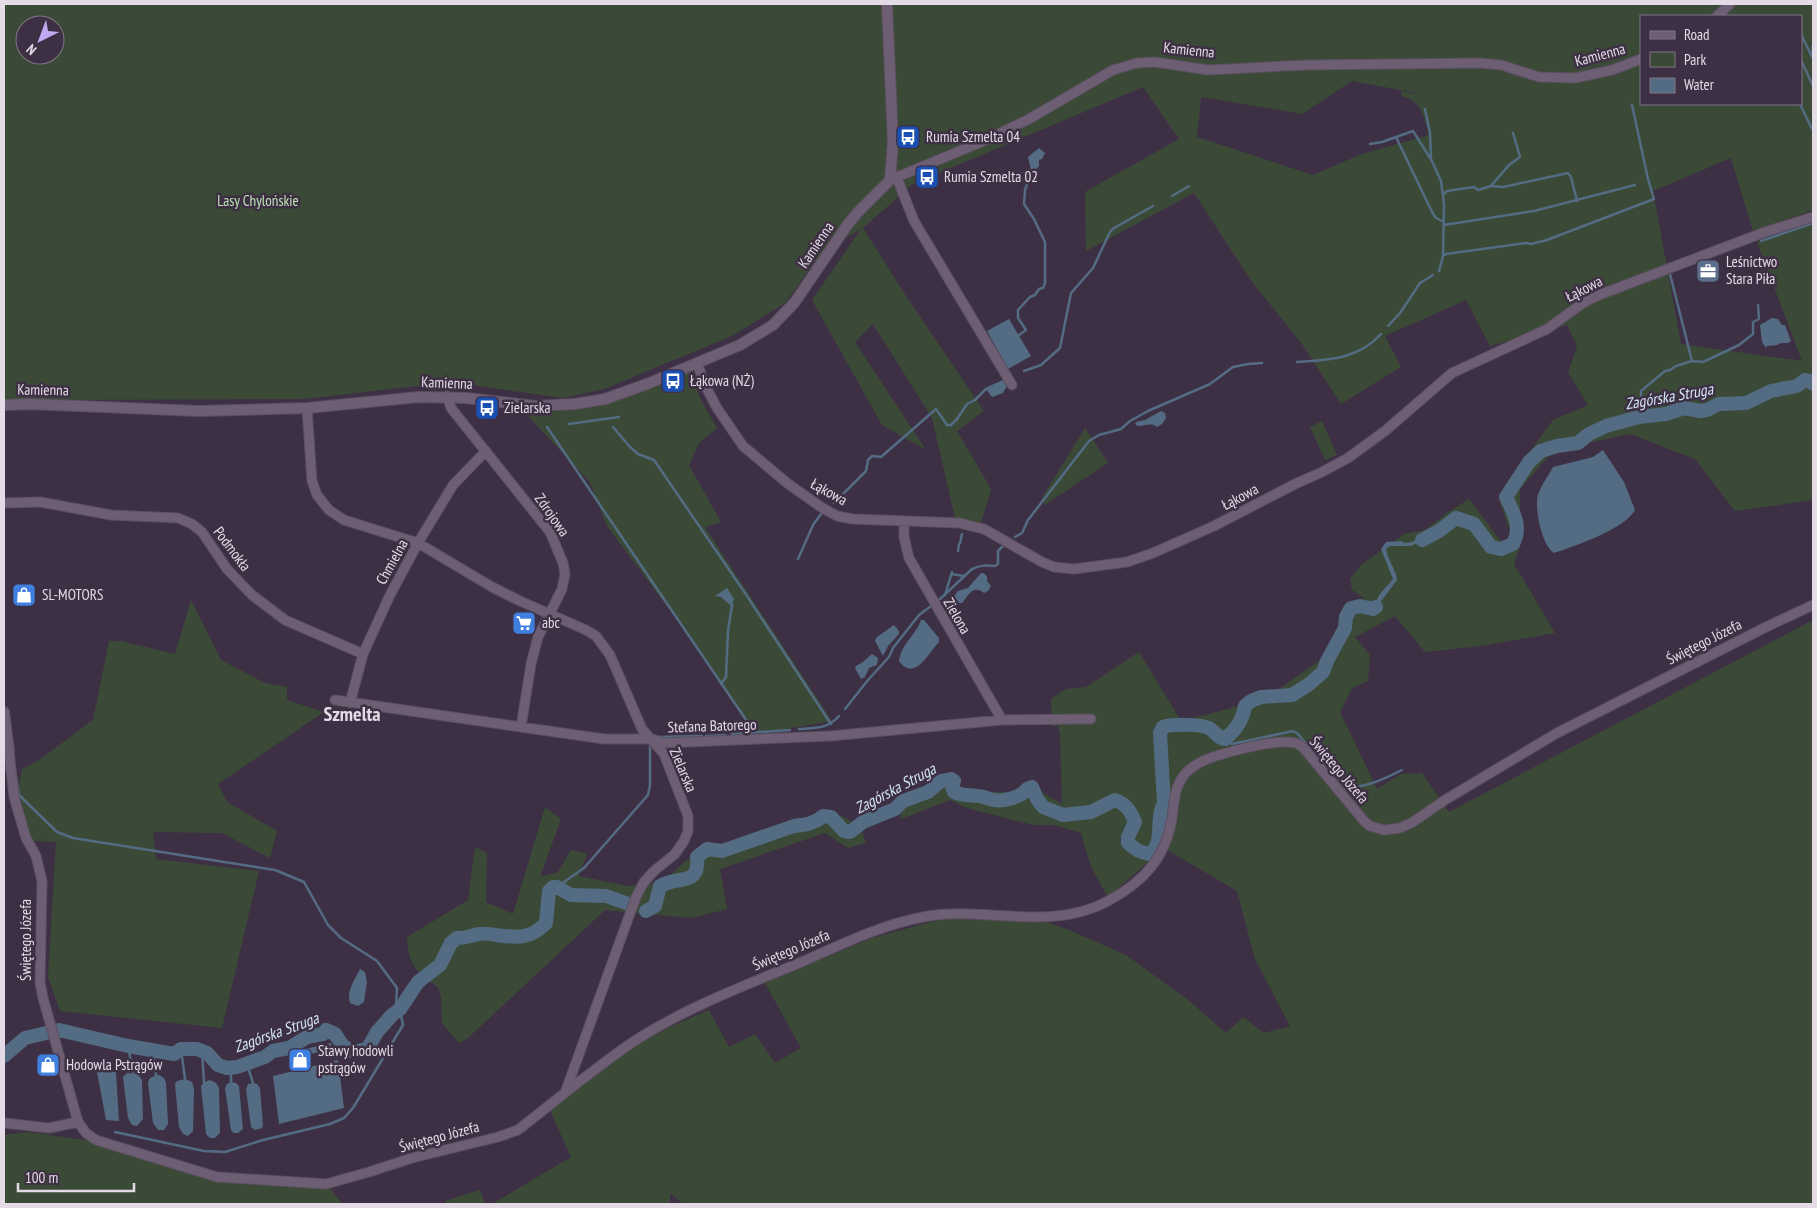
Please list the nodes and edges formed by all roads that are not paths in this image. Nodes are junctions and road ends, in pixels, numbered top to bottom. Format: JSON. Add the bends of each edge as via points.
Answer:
{"nodes":[{"id":1,"x":887,"y":4,"type":"edge"},
{"id":2,"x":1730,"y":4,"type":"edge"},
{"id":3,"x":1717,"y":15,"type":"edge"},
{"id":4,"x":1640,"y":59,"type":"edge"},
{"id":5,"x":894,"y":179,"type":"junction"},
{"id":6,"x":1813,"y":217,"type":"edge"},
{"id":7,"x":697,"y":363,"type":"junction"},
{"id":8,"x":1012,"y":385,"type":"dead end"},
{"id":9,"x":447,"y":396,"type":"junction"},
{"id":10,"x":4,"y":405,"type":"edge"},
{"id":11,"x":307,"y":408,"type":"junction"},
{"id":12,"x":486,"y":450,"type":"junction"},
{"id":13,"x":4,"y":503,"type":"edge"},
{"id":14,"x":904,"y":522,"type":"junction"},
{"id":15,"x":418,"y":543,"type":"junction"},
{"id":16,"x":1813,"y":605,"type":"edge"},
{"id":17,"x":549,"y":614,"type":"junction"},
{"id":18,"x":363,"y":654,"type":"junction"},
{"id":19,"x":336,"y":700,"type":"dead end"},
{"id":20,"x":350,"y":703,"type":"junction"},
{"id":21,"x":4,"y":712,"type":"edge"},
{"id":22,"x":1091,"y":719,"type":"dead end"},
{"id":23,"x":1002,"y":720,"type":"junction"},
{"id":24,"x":521,"y":727,"type":"junction"},
{"id":25,"x":652,"y":739,"type":"junction"},
{"id":26,"x":7,"y":751,"type":"edge"},
{"id":27,"x":565,"y":1093,"type":"junction"},
{"id":28,"x":78,"y":1122,"type":"junction"},
{"id":29,"x":4,"y":1123,"type":"edge"}],
"edges":[{"from":1,"to":5,"type":"street"},
{"from":2,"to":3,"type":"street"},
{"from":4,"to":5,"type":"street","name":"Kamienna","via":[[1575,78],[1539,77],[1502,65],[1480,63],[1208,70],[1137,62],[1113,70],[986,140]]},
{"from":5,"to":7,"type":"street","name":"Kamienna","via":[[848,224],[782,318],[740,345]]},
{"from":5,"to":8,"type":"street","via":[[914,221]]},
{"from":6,"to":14,"type":"street","name":"Łąkowa","via":[[1765,232],[1583,303],[1547,329],[1452,373],[1385,431],[1348,458],[1214,526],[1127,562],[1054,567],[984,529],[959,523]]},
{"from":7,"to":9,"type":"street","name":"Kamienna","via":[[616,396],[575,404],[536,406]]},
{"from":7,"to":14,"type":"street","name":"Łąkowa","via":[[725,423],[743,446],[787,483],[837,516]]},
{"from":9,"to":11,"type":"street","name":"Kamienna"},
{"from":9,"to":12,"type":"street","name":"Zdrojowa","via":[[451,408]]},
{"from":10,"to":11,"type":"street","name":"Kamienna","via":[[200,411]]},
{"from":11,"to":15,"type":"street","name":"Zielarska","via":[[312,481],[317,495],[329,510],[344,520]]},
{"from":12,"to":15,"type":"street","name":"Chmielna","via":[[453,485]]},
{"from":12,"to":17,"type":"street","name":"Zdrojowa","via":[[550,532],[558,547],[565,574],[562,590]]},
{"from":13,"to":18,"type":"street","name":"Podmokła","via":[[40,502],[110,514],[178,518],[202,532],[227,569],[252,595],[285,620]]},
{"from":14,"to":23,"type":"street","name":"Zielona","via":[[904,537],[913,567]]},
{"from":15,"to":17,"type":"street","name":"Zielarska","via":[[492,587]]},
{"from":15,"to":18,"type":"street","name":"Chmielna"},
{"from":16,"to":27,"type":"street","name":"Świętego Józefa","via":[[1557,733],[1400,828],[1380,830],[1370,826],[1306,750],[1295,743],[1280,742],[1198,763],[1188,770],[1178,785],[1166,844],[1160,857],[1136,882],[1109,901],[1078,912],[1041,918],[943,914],[874,931],[665,1024],[631,1044]]},
{"from":17,"to":24,"type":"street","name":"Zdrojowa","via":[[538,637],[531,664]]},
{"from":17,"to":25,"type":"street","name":"Zielarska","via":[[586,630],[605,646],[642,729]]},
{"from":18,"to":20,"type":"street","name":"Chmielna"},
{"from":19,"to":20,"type":"street","name":"Stefana Batorego"},
{"from":20,"to":24,"type":"street","name":"Stefana Batorego"},
{"from":21,"to":26,"type":"street","name":"Świętego Józefa"},
{"from":22,"to":23,"type":"street","name":"Stefana Batorego"},
{"from":23,"to":25,"type":"street","name":"Stefana Batorego","via":[[738,741],[663,743]]},
{"from":24,"to":25,"type":"street","name":"Stefana Batorego","via":[[604,739]]},
{"from":25,"to":27,"type":"street","name":"Zielarska","via":[[664,754],[688,816],[688,830],[675,854],[649,876],[636,897]]},
{"from":26,"to":28,"type":"street","name":"Świętego Józefa","via":[[14,797],[42,881],[40,982]]},
{"from":27,"to":28,"type":"street","name":"Świętego Józefa","via":[[518,1130],[326,1184],[217,1177],[96,1140]]},
{"from":28,"to":29,"type":"street","via":[[49,1128]]}]}
